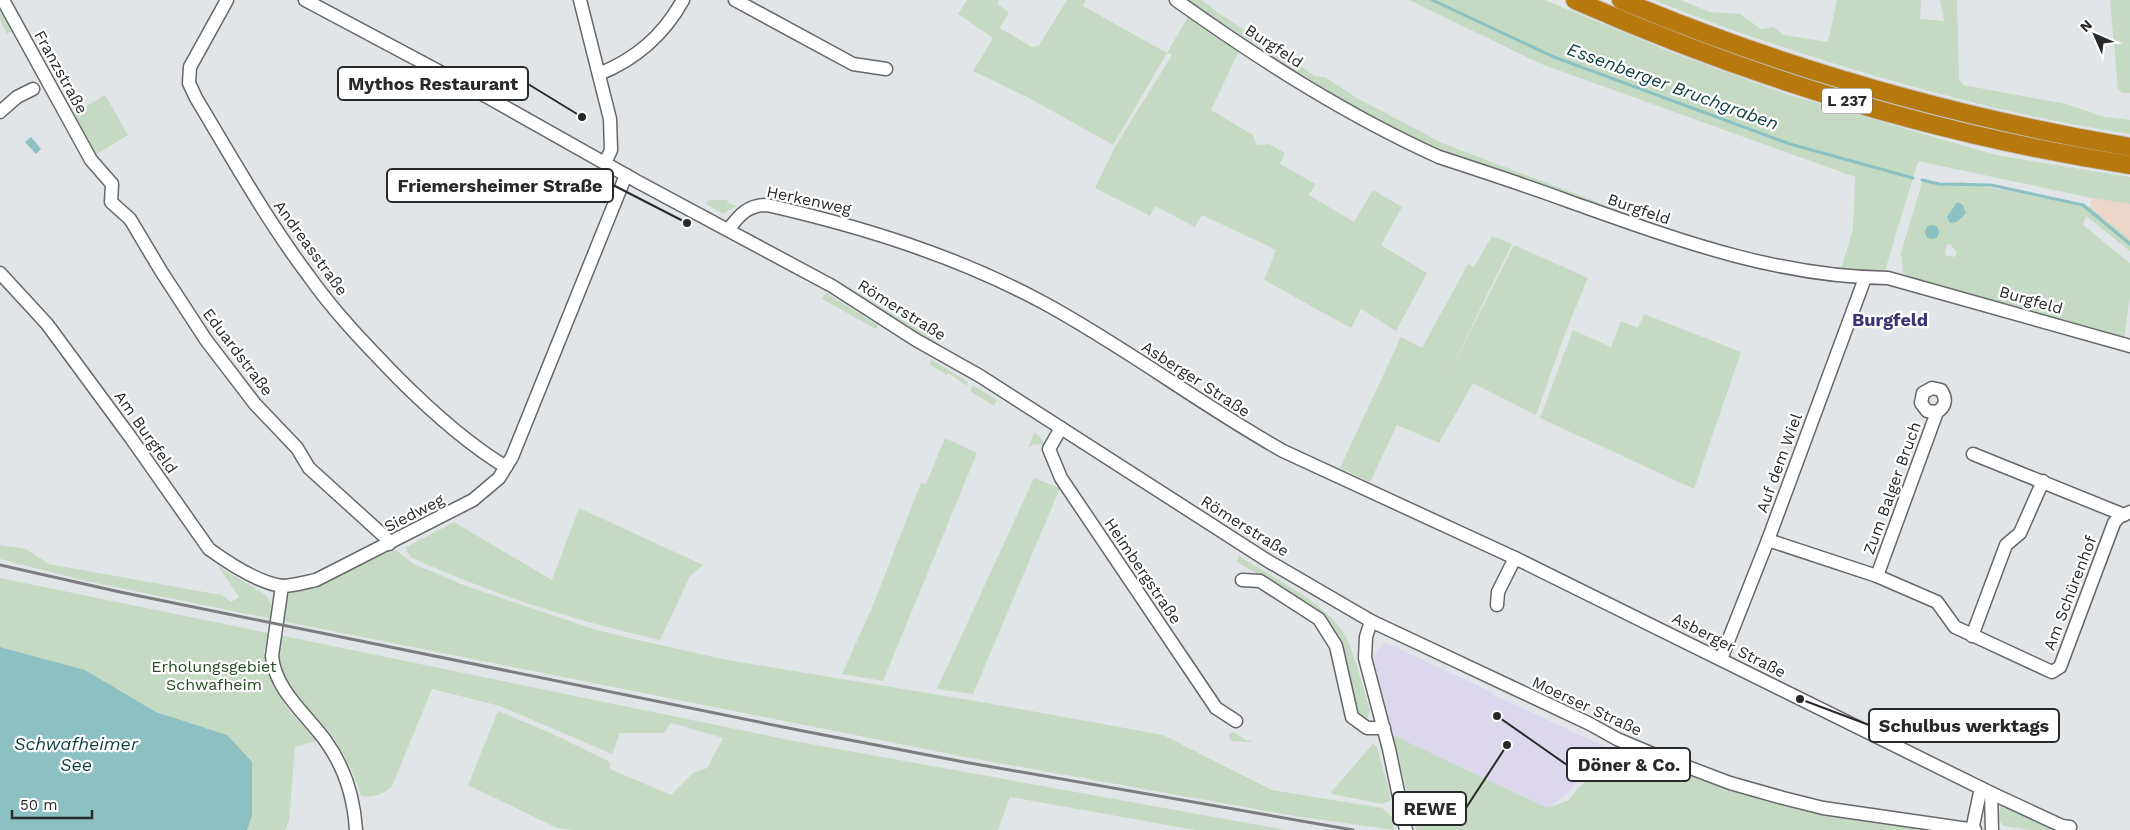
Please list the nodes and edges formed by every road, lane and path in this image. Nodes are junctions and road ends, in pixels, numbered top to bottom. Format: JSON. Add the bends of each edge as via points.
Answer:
{"nodes":[{"id":1,"x":3,"y":0,"type":"edge"},
{"id":2,"x":227,"y":0,"type":"edge"},
{"id":3,"x":305,"y":0,"type":"edge"},
{"id":4,"x":580,"y":0,"type":"edge"},
{"id":5,"x":683,"y":0,"type":"edge"},
{"id":6,"x":735,"y":0,"type":"edge"},
{"id":7,"x":1176,"y":0,"type":"edge"},
{"id":8,"x":1575,"y":0,"type":"edge"},
{"id":9,"x":1621,"y":0,"type":"edge"},
{"id":10,"x":886,"y":69,"type":"dead end"},
{"id":11,"x":599,"y":74,"type":"junction"},
{"id":12,"x":33,"y":89,"type":"dead end"},
{"id":13,"x":0,"y":112,"type":"edge"},
{"id":14,"x":2130,"y":147,"type":"edge"},
{"id":15,"x":91,"y":160,"type":"joint"},
{"id":16,"x":605,"y":163,"type":"junction"},
{"id":17,"x":2130,"y":165,"type":"edge"},
{"id":18,"x":626,"y":175,"type":"junction"},
{"id":19,"x":861,"y":228,"type":"joint"},
{"id":20,"x":729,"y":230,"type":"junction"},
{"id":21,"x":0,"y":273,"type":"edge"},
{"id":22,"x":1865,"y":278,"type":"junction"},
{"id":23,"x":2130,"y":346,"type":"edge"},
{"id":24,"x":1937,"y":412,"type":"dead end"},
{"id":25,"x":1061,"y":428,"type":"junction"},
{"id":26,"x":1974,"y":454,"type":"dead end"},
{"id":27,"x":506,"y":467,"type":"junction"},
{"id":28,"x":2043,"y":481,"type":"junction"},
{"id":29,"x":2127,"y":513,"type":"edge"},
{"id":30,"x":1768,"y":540,"type":"junction"},
{"id":31,"x":389,"y":544,"type":"junction"},
{"id":32,"x":1515,"y":558,"type":"junction"},
{"id":33,"x":1877,"y":576,"type":"junction"},
{"id":34,"x":1242,"y":580,"type":"dead end"},
{"id":35,"x":282,"y":586,"type":"junction"},
{"id":36,"x":1497,"y":605,"type":"dead end"},
{"id":37,"x":1371,"y":621,"type":"junction"},
{"id":38,"x":1972,"y":636,"type":"junction"},
{"id":39,"x":1721,"y":659,"type":"junction"},
{"id":40,"x":1236,"y":720,"type":"dead end"},
{"id":41,"x":1384,"y":728,"type":"junction"},
{"id":42,"x":1986,"y":791,"type":"junction"},
{"id":43,"x":2070,"y":827,"type":"dead end"},
{"id":44,"x":356,"y":830,"type":"edge"},
{"id":45,"x":1406,"y":830,"type":"edge"},
{"id":46,"x":1973,"y":830,"type":"edge"},
{"id":47,"x":1992,"y":830,"type":"edge"}],
"edges":[{"from":1,"to":15,"type":"street","name":"Franzstraße"},
{"from":2,"to":27,"type":"street","name":"Andreasstraße","via":[[190,67],[189,83],[200,106],[277,232],[341,317],[417,397],[476,447]]},
{"from":3,"to":16,"type":"street","name":"Römerstraße"},
{"from":4,"to":11,"type":"street"},
{"from":5,"to":11,"type":"street","via":[[654,40],[618,67]]},
{"from":6,"to":10,"type":"street","via":[[853,64]]},
{"from":7,"to":22,"type":"street","name":"Burgfeld","via":[[1321,95],[1395,137],[1439,156],[1714,251],[1772,266]]},
{"from":8,"to":17,"type":"highway","number":"L 237","via":[[1711,56],[1834,98],[1988,138]]},
{"from":9,"to":14,"type":"highway","number":"L 237","via":[[1740,48],[1904,98],[2008,124]]},
{"from":11,"to":16,"type":"street","via":[[612,135],[612,150]]},
{"from":12,"to":13,"type":"street","name":"Franzstraße","via":[[17,97]]},
{"from":15,"to":31,"type":"street","name":"Eduardstraße","via":[[112,184],[111,202],[130,219],[160,271],[244,390],[297,448],[309,468]]},
{"from":16,"to":18,"type":"street","name":"Römerstraße"},
{"from":18,"to":20,"type":"street","name":"Römerstraße"},
{"from":18,"to":27,"type":"street","name":"Siedweg"},
{"from":19,"to":20,"type":"street","name":"Herkenweg","via":[[759,205],[745,210]]},
{"from":19,"to":32,"type":"street","name":"Asberger Straße","via":[[938,255],[1030,296],[1283,451]]},
{"from":20,"to":25,"type":"street","name":"Römerstraße","via":[[832,286]]},
{"from":21,"to":35,"type":"street","name":"Am Burgfeld","via":[[52,330],[209,549],[252,575]]},
{"from":22,"to":23,"type":"street","name":"Burgfeld","via":[[1888,278]]},
{"from":22,"to":30,"type":"street","name":"Auf dem Wiel"},
{"from":24,"to":33,"type":"street","name":"Zum Balger Bruch"},
{"from":25,"to":37,"type":"street","name":"Römerstraße","via":[[1268,561]]},
{"from":25,"to":40,"type":"street","name":"Heimbergstraße","via":[[1050,449],[1061,478],[1216,708]]},
{"from":26,"to":28,"type":"street"},
{"from":27,"to":31,"type":"street","name":"Siedweg","via":[[474,500]]},
{"from":28,"to":29,"type":"street"},
{"from":28,"to":38,"type":"street","via":[[2020,533],[2006,545]]},
{"from":29,"to":38,"type":"street","name":"Am Schürenhof","via":[[2114,523],[2060,667],[2052,672]]},
{"from":30,"to":33,"type":"street","name":"Am Schürenhof"},
{"from":30,"to":39,"type":"street","name":"Auf dem Wiel"},
{"from":31,"to":35,"type":"street","name":"Siedweg","via":[[316,580]]},
{"from":32,"to":36,"type":"street","via":[[1498,592]]},
{"from":32,"to":39,"type":"street","name":"Asberger Straße"},
{"from":33,"to":38,"type":"street","name":"Am Schürenhof","via":[[1937,602],[1955,627]]},
{"from":34,"to":41,"type":"street","via":[[1260,580],[1318,619],[1336,646],[1352,717],[1367,728]]},
{"from":35,"to":44,"type":"street","via":[[273,665],[285,690],[338,760],[353,804]]},
{"from":37,"to":41,"type":"street","via":[[1365,658]]},
{"from":37,"to":46,"type":"street","name":"Moerser Straße","via":[[1621,741],[1730,783],[1823,808]]},
{"from":39,"to":42,"type":"street","name":"Asberger Straße"},
{"from":41,"to":45,"type":"street"},
{"from":42,"to":43,"type":"street","name":"Asberger Straße"},
{"from":42,"to":46,"type":"street"},
{"from":42,"to":47,"type":"street"}]}
